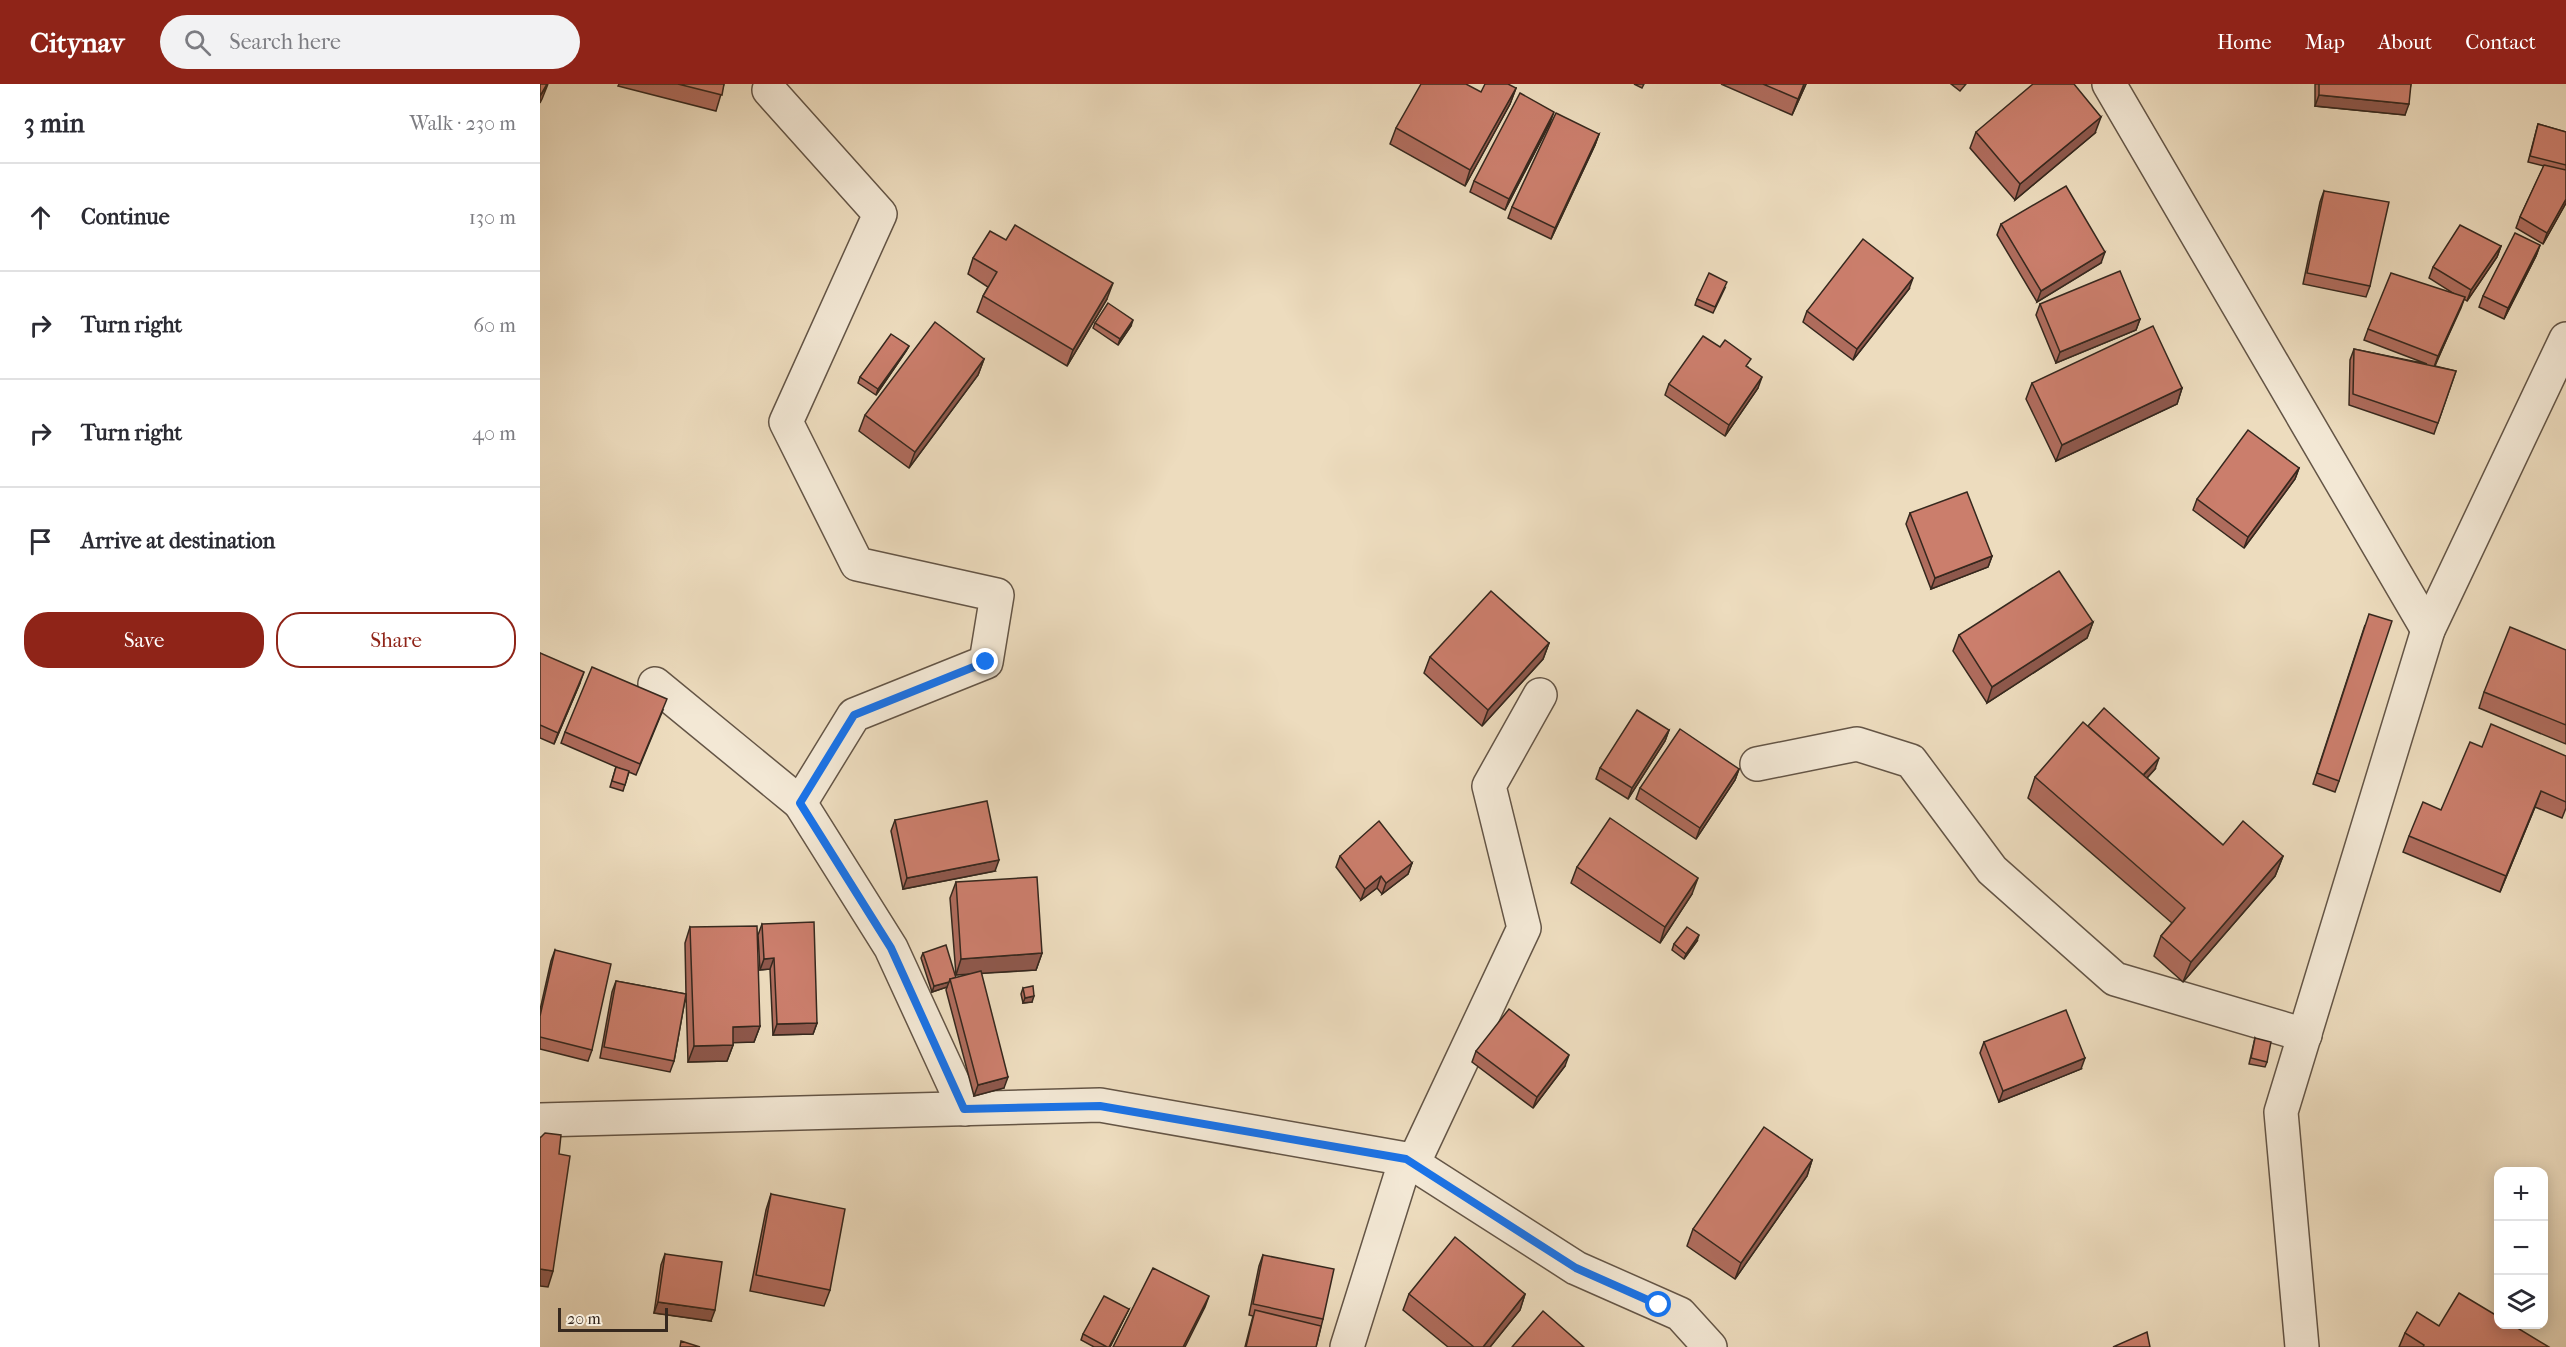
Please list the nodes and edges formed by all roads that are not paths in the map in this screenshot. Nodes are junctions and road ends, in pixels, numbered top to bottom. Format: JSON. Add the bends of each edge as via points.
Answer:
{"nodes":[{"id":1,"x":2109,"y":84,"type":"edge"},
{"id":2,"x":769,"y":90,"type":"dead end"},
{"id":3,"x":2566,"y":339,"type":"edge"},
{"id":4,"x":2428,"y":630,"type":"junction"},
{"id":5,"x":656,"y":684,"type":"dead end"},
{"id":6,"x":1540,"y":695,"type":"dead end"},
{"id":7,"x":1757,"y":764,"type":"dead end"},
{"id":8,"x":800,"y":803,"type":"junction"},
{"id":9,"x":2305,"y":1035,"type":"junction"},
{"id":10,"x":964,"y":1109,"type":"junction"},
{"id":11,"x":540,"y":1120,"type":"edge"},
{"id":12,"x":1409,"y":1161,"type":"junction"},
{"id":13,"x":1347,"y":1347,"type":"edge"},
{"id":14,"x":1710,"y":1347,"type":"edge"},
{"id":15,"x":2302,"y":1347,"type":"edge"}],
"edges":[{"from":1,"to":4,"type":"street"},
{"from":2,"to":8,"type":"street","via":[[880,214],[786,422],[857,564],[998,595],[986,662],[854,715]]},
{"from":3,"to":4,"type":"street"},
{"from":4,"to":9,"type":"street"},
{"from":5,"to":8,"type":"street"},
{"from":6,"to":12,"type":"street","via":[[1489,786],[1524,928]]},
{"from":7,"to":9,"type":"street","via":[[1857,744],[1911,761],[1992,870],[2115,979]]},
{"from":8,"to":10,"type":"street","via":[[891,948]]},
{"from":9,"to":15,"type":"street","via":[[2281,1112]]},
{"from":10,"to":11,"type":"street"},
{"from":10,"to":12,"type":"street","via":[[1100,1106]]},
{"from":12,"to":13,"type":"street"},
{"from":12,"to":14,"type":"street","via":[[1576,1268],[1680,1314]]}]}
